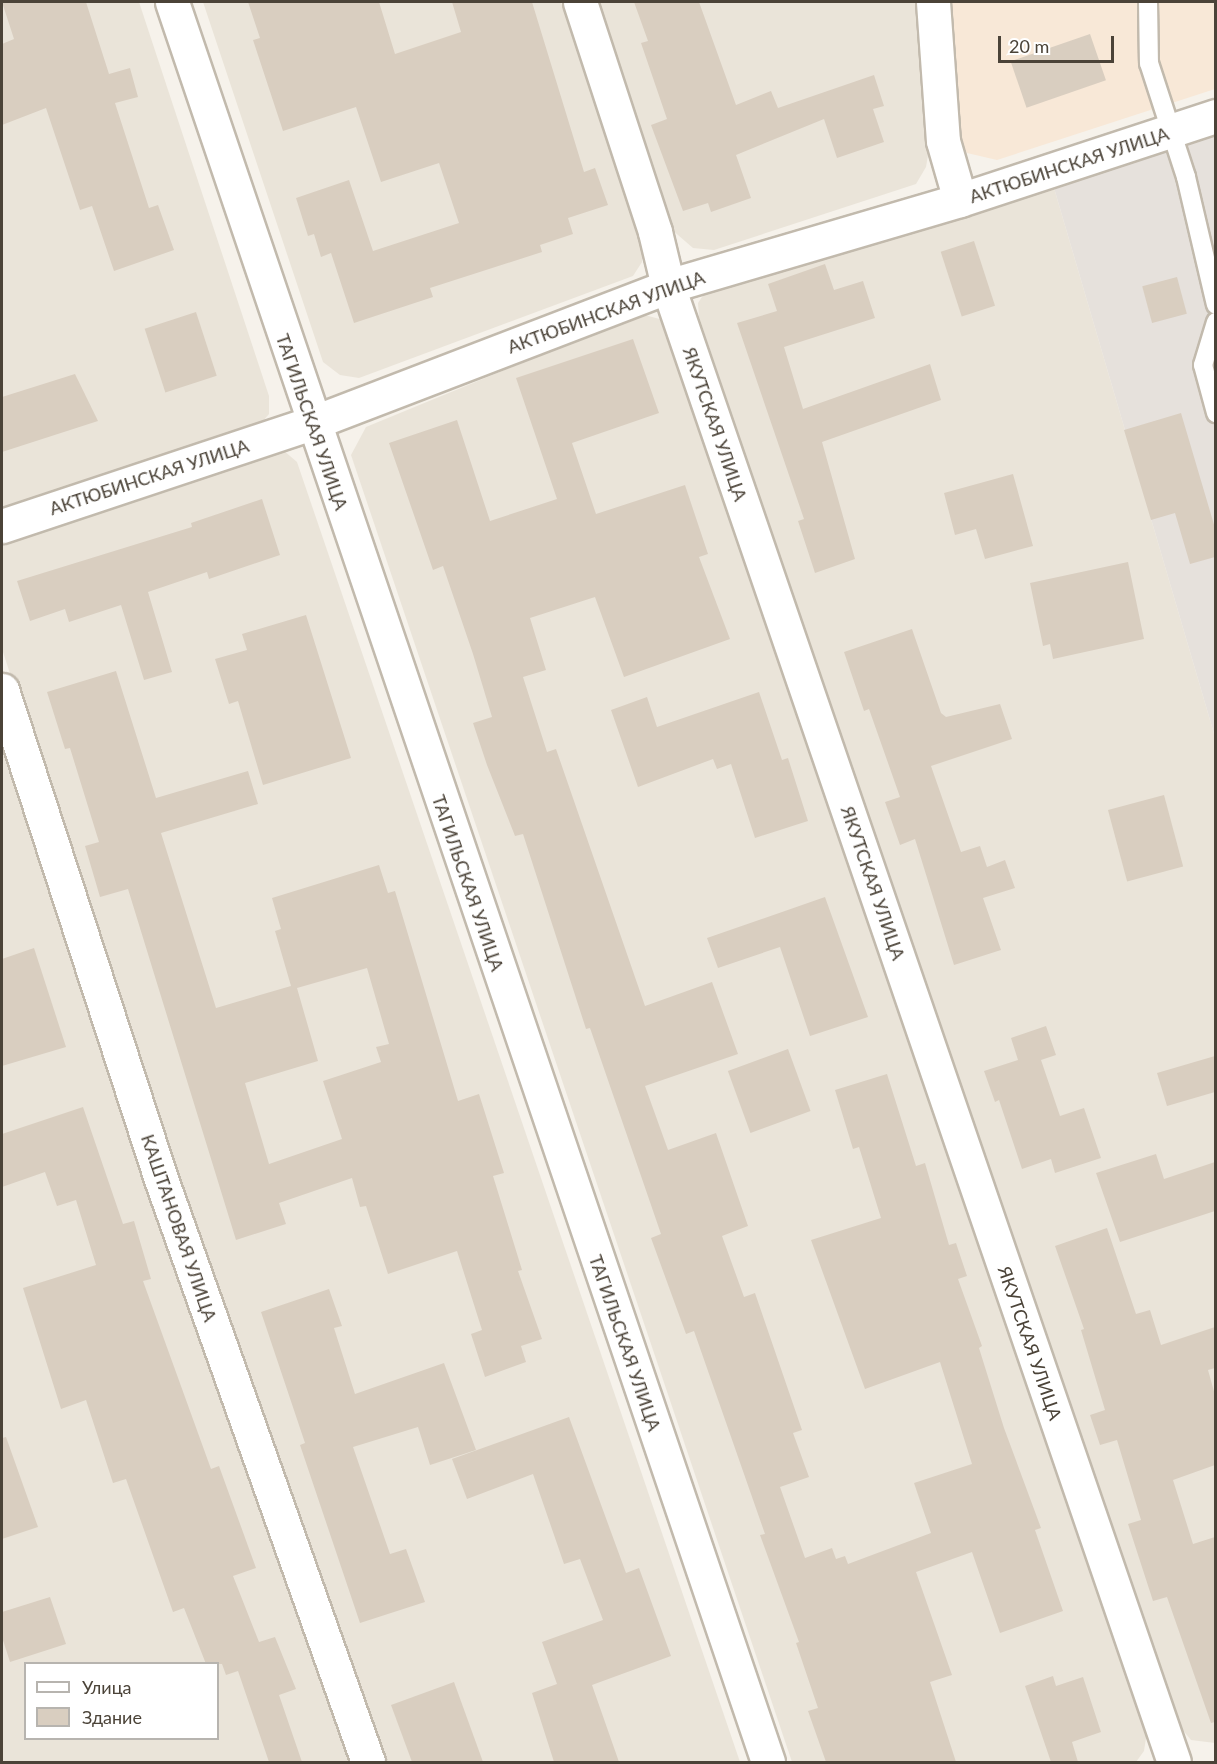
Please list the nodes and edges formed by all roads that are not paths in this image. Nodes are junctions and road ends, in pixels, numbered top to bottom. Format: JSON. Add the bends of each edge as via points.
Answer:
{"nodes":[{"id":1,"x":172,"y":2,"type":"edge"},
{"id":2,"x":580,"y":2,"type":"edge"},
{"id":3,"x":933,"y":2,"type":"edge"},
{"id":4,"x":1148,"y":2,"type":"edge"},
{"id":5,"x":1215,"y":116,"type":"edge"},
{"id":6,"x":1170,"y":132,"type":"junction"},
{"id":7,"x":960,"y":200,"type":"junction"},
{"id":8,"x":668,"y":286,"type":"junction"},
{"id":9,"x":1215,"y":305,"type":"edge"},
{"id":10,"x":1215,"y":322,"type":"edge"},
{"id":11,"x":1215,"y":412,"type":"edge"},
{"id":12,"x":312,"y":423,"type":"junction"},
{"id":13,"x":2,"y":526,"type":"edge"},
{"id":14,"x":2,"y":690,"type":"edge"},
{"id":15,"x":368,"y":1762,"type":"edge"},
{"id":16,"x":768,"y":1762,"type":"edge"},
{"id":17,"x":1173,"y":1762,"type":"edge"}],
"edges":[{"from":1,"to":12,"type":"street","name":"ТАГИЛЬСКАЯ УЛИЦА"},
{"from":2,"to":8,"type":"street","name":"ЯКУТСКАЯ УЛИЦА","via":[[655,232]]},
{"from":3,"to":7,"type":"street","via":[[943,141]]},
{"from":4,"to":6,"type":"lane","via":[[1149,63]]},
{"from":5,"to":6,"type":"street","name":"АКТЮБИНСКАЯ УЛИЦА"},
{"from":6,"to":7,"type":"street","name":"АКТЮБИНСКАЯ УЛИЦА"},
{"from":6,"to":9,"type":"lane","via":[[1186,177]]},
{"from":7,"to":8,"type":"street","name":"АКТЮБИНСКАЯ УЛИЦА"},
{"from":8,"to":12,"type":"street","name":"АКТЮБИНСКАЯ УЛИЦА"},
{"from":8,"to":17,"type":"street","name":"ЯКУТСКАЯ УЛИЦА"},
{"from":10,"to":11,"type":"lane","via":[[1203,365]]},
{"from":12,"to":13,"type":"street","name":"АКТЮБИНСКАЯ УЛИЦА"},
{"from":12,"to":16,"type":"street","name":"ТАГИЛЬСКАЯ УЛИЦА"},
{"from":14,"to":15,"type":"street","name":"КАШТАНОВАЯ УЛИЦА","via":[[161,1179]]}]}
